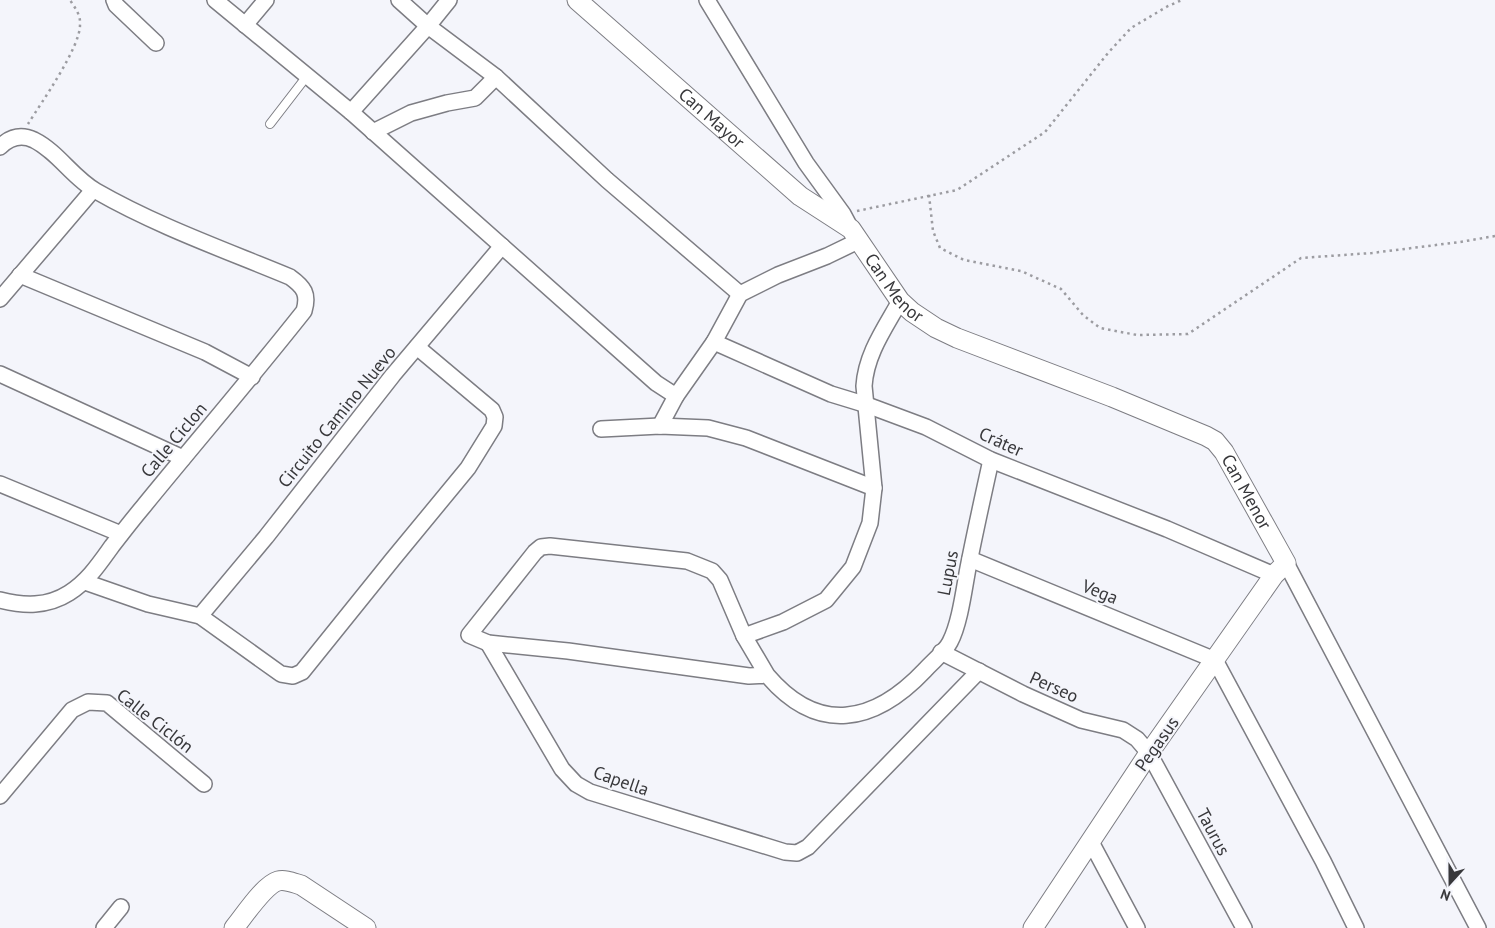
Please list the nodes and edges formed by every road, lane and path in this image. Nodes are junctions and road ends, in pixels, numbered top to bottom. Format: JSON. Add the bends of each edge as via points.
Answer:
{"nodes":[{"id":1,"x":70,"y":0,"type":"edge"},
{"id":2,"x":114,"y":0,"type":"edge"},
{"id":3,"x":215,"y":0,"type":"edge"},
{"id":4,"x":266,"y":0,"type":"edge"},
{"id":5,"x":400,"y":0,"type":"edge"},
{"id":6,"x":449,"y":0,"type":"edge"},
{"id":7,"x":577,"y":0,"type":"edge"},
{"id":8,"x":707,"y":0,"type":"edge"},
{"id":9,"x":1182,"y":0,"type":"edge"},
{"id":10,"x":245,"y":25,"type":"junction"},
{"id":11,"x":428,"y":26,"type":"junction"},
{"id":12,"x":156,"y":43,"type":"dead end"},
{"id":13,"x":307,"y":76,"type":"junction"},
{"id":14,"x":496,"y":77,"type":"junction"},
{"id":15,"x":351,"y":112,"type":"junction"},
{"id":16,"x":270,"y":124,"type":"dead end"},
{"id":17,"x":373,"y":132,"type":"junction"},
{"id":18,"x":20,"y":136,"type":"junction"},
{"id":19,"x":0,"y":147,"type":"edge"},
{"id":20,"x":93,"y":190,"type":"junction"},
{"id":21,"x":929,"y":195,"type":"junction"},
{"id":22,"x":850,"y":228,"type":"junction"},
{"id":23,"x":1495,"y":236,"type":"edge"},
{"id":24,"x":502,"y":246,"type":"junction"},
{"id":25,"x":20,"y":274,"type":"junction"},
{"id":26,"x":740,"y":294,"type":"junction"},
{"id":27,"x":0,"y":299,"type":"edge"},
{"id":28,"x":900,"y":301,"type":"junction"},
{"id":29,"x":714,"y":342,"type":"junction"},
{"id":30,"x":417,"y":347,"type":"junction"},
{"id":31,"x":0,"y":374,"type":"edge"},
{"id":32,"x":252,"y":377,"type":"junction"},
{"id":33,"x":676,"y":396,"type":"junction"},
{"id":34,"x":867,"y":405,"type":"junction"},
{"id":35,"x":660,"y":426,"type":"junction"},
{"id":36,"x":600,"y":429,"type":"dead end"},
{"id":37,"x":183,"y":458,"type":"junction"},
{"id":38,"x":990,"y":460,"type":"junction"},
{"id":39,"x":0,"y":484,"type":"edge"},
{"id":40,"x":874,"y":488,"type":"junction"},
{"id":41,"x":121,"y":534,"type":"junction"},
{"id":42,"x":970,"y":559,"type":"junction"},
{"id":43,"x":1280,"y":569,"type":"junction"},
{"id":44,"x":85,"y":582,"type":"junction"},
{"id":45,"x":0,"y":600,"type":"edge"},
{"id":46,"x":200,"y":616,"type":"junction"},
{"id":47,"x":744,"y":636,"type":"junction"},
{"id":48,"x":488,"y":643,"type":"junction"},
{"id":49,"x":941,"y":652,"type":"junction"},
{"id":50,"x":1215,"y":660,"type":"junction"},
{"id":51,"x":978,"y":671,"type":"junction"},
{"id":52,"x":767,"y":674,"type":"junction"},
{"id":53,"x":1149,"y":753,"type":"junction"},
{"id":54,"x":204,"y":784,"type":"dead end"},
{"id":55,"x":0,"y":796,"type":"edge"},
{"id":56,"x":1091,"y":842,"type":"junction"},
{"id":57,"x":121,"y":907,"type":"dead end"},
{"id":58,"x":104,"y":928,"type":"edge"},
{"id":59,"x":234,"y":928,"type":"edge"},
{"id":60,"x":366,"y":928,"type":"edge"},
{"id":61,"x":1033,"y":928,"type":"edge"},
{"id":62,"x":1137,"y":928,"type":"edge"},
{"id":63,"x":1244,"y":928,"type":"edge"},
{"id":64,"x":1356,"y":928,"type":"edge"},
{"id":65,"x":1478,"y":928,"type":"edge"}],
"edges":[{"from":1,"to":18,"type":"path","via":[[78,12],[80,25],[76,42]]},
{"from":2,"to":12,"type":"street"},
{"from":3,"to":10,"type":"street"},
{"from":4,"to":10,"type":"street"},
{"from":5,"to":11,"type":"street"},
{"from":6,"to":11,"type":"street"},
{"from":7,"to":22,"type":"street","name":"Can Mayor","via":[[800,196]]},
{"from":8,"to":22,"type":"street","via":[[806,163]]},
{"from":9,"to":21,"type":"path","via":[[1131,28],[1045,132],[957,190]]},
{"from":10,"to":13,"type":"street"},
{"from":11,"to":14,"type":"street"},
{"from":11,"to":15,"type":"street"},
{"from":13,"to":15,"type":"street"},
{"from":13,"to":16,"type":"lane"},
{"from":14,"to":17,"type":"street","via":[[475,98],[411,113]]},
{"from":14,"to":26,"type":"street","via":[[607,180]]},
{"from":15,"to":17,"type":"street"},
{"from":17,"to":24,"type":"street"},
{"from":18,"to":19,"type":"street","via":[[7,140]]},
{"from":18,"to":20,"type":"street","via":[[51,151]]},
{"from":20,"to":25,"type":"street"},
{"from":20,"to":32,"type":"street","name":"Calle Ciclon","via":[[150,218],[290,277],[299,284],[307,301],[304,311]]},
{"from":21,"to":22,"type":"path"},
{"from":21,"to":23,"type":"path","via":[[932,231],[940,248],[964,260],[1021,271],[1061,289],[1082,315],[1100,328],[1137,335],[1188,334],[1301,258],[1372,253]]},
{"from":22,"to":26,"type":"street","via":[[827,256]]},
{"from":22,"to":28,"type":"street","name":"Can Menor"},
{"from":24,"to":30,"type":"street"},
{"from":24,"to":33,"type":"street","via":[[656,383]]},
{"from":25,"to":27,"type":"street"},
{"from":25,"to":32,"type":"street","via":[[205,352]]},
{"from":26,"to":29,"type":"street"},
{"from":28,"to":34,"type":"street","via":[[865,370]]},
{"from":28,"to":43,"type":"street","name":"Can Menor","via":[[936,328],[957,338],[1112,397],[1215,441],[1224,452]]},
{"from":29,"to":33,"type":"street"},
{"from":29,"to":34,"type":"street","name":"Cráter","via":[[831,394]]},
{"from":30,"to":46,"type":"street","name":"Circuito Camino Nuevo"},
{"from":30,"to":46,"type":"street","name":"Circuito Camino Nuevo","via":[[492,410],[495,417],[494,426],[468,468],[302,672],[293,676],[281,674]]},
{"from":31,"to":37,"type":"street"},
{"from":32,"to":37,"type":"street","name":"Calle Ciclon"},
{"from":33,"to":35,"type":"street"},
{"from":34,"to":38,"type":"street","name":"Cráter","via":[[926,427]]},
{"from":34,"to":40,"type":"street"},
{"from":35,"to":36,"type":"street"},
{"from":35,"to":40,"type":"street","via":[[708,428],[746,438]]},
{"from":37,"to":41,"type":"street","name":"Calle Ciclon"},
{"from":38,"to":42,"type":"street","name":"Lupus"},
{"from":38,"to":43,"type":"street","name":"Cráter"},
{"from":39,"to":41,"type":"street"},
{"from":40,"to":47,"type":"street","via":[[870,523],[853,567],[826,600],[783,622]]},
{"from":41,"to":44,"type":"street","name":"Calle Ciclon"},
{"from":42,"to":49,"type":"street","name":"Lupus","via":[[950,642]]},
{"from":42,"to":50,"type":"street","name":"Vega"},
{"from":43,"to":50,"type":"street","name":"Pegasus"},
{"from":43,"to":65,"type":"street","name":"Can Menor"},
{"from":44,"to":45,"type":"street","name":"Calle Ciclon","via":[[54,601],[20,605]]},
{"from":44,"to":46,"type":"street","via":[[148,604]]},
{"from":47,"to":48,"type":"street","name":"Lupus","via":[[720,580],[702,566],[687,561],[550,546],[535,552],[469,635]]},
{"from":47,"to":52,"type":"street","name":"Lupus"},
{"from":48,"to":51,"type":"street","name":"Capella","via":[[562,769],[576,784],[590,792],[797,853],[808,847]]},
{"from":48,"to":52,"type":"street","via":[[749,676]]},
{"from":49,"to":51,"type":"street","name":"Perseo"},
{"from":49,"to":52,"type":"street","name":"Lupus","via":[[915,680],[878,707],[830,716],[814,712],[794,699],[778,688]]},
{"from":50,"to":53,"type":"street","name":"Pegasus"},
{"from":50,"to":64,"type":"street"},
{"from":51,"to":53,"type":"street","name":"Perseo","via":[[1082,720],[1123,730],[1137,739]]},
{"from":53,"to":56,"type":"street","name":"Pegasus"},
{"from":53,"to":63,"type":"street","name":"Taurus"},
{"from":54,"to":55,"type":"street","name":"Calle Ciclón","via":[[107,703],[88,702],[72,710]]},
{"from":56,"to":61,"type":"street","name":"Pegasus"},
{"from":56,"to":62,"type":"street"},
{"from":57,"to":58,"type":"street"},
{"from":59,"to":60,"type":"street","via":[[267,888],[278,881],[301,885]]}]}
